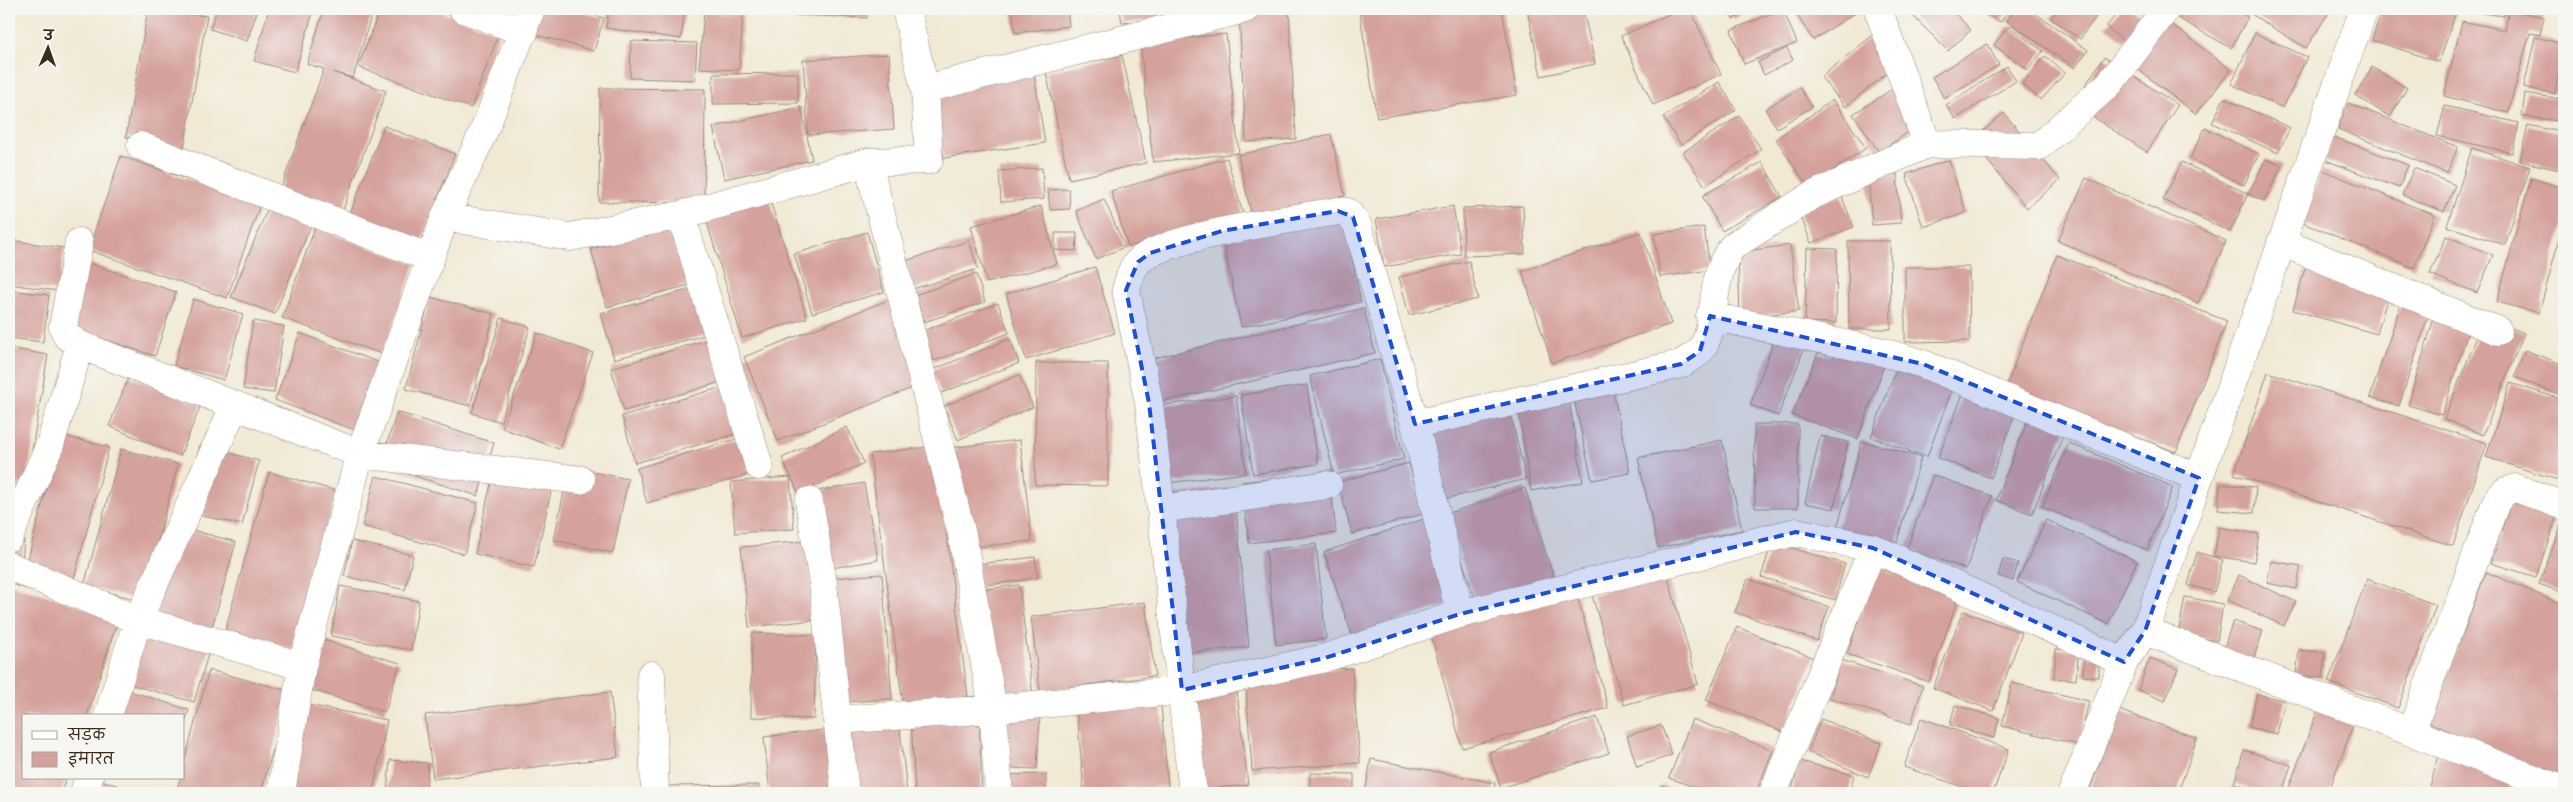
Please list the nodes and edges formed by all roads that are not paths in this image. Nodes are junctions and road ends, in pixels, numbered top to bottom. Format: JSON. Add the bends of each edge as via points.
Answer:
{"nodes":[{"id":1,"x":462,"y":9,"type":"edge"},
{"id":2,"x":906,"y":9,"type":"edge"},
{"id":3,"x":1245,"y":9,"type":"edge"},
{"id":4,"x":1878,"y":9,"type":"edge"},
{"id":5,"x":2166,"y":9,"type":"edge"},
{"id":6,"x":2364,"y":9,"type":"edge"},
{"id":7,"x":527,"y":20,"type":"edge"},
{"id":8,"x":926,"y":89,"type":"junction"},
{"id":9,"x":1927,"y":144,"type":"junction"},
{"id":10,"x":141,"y":146,"type":"dead end"},
{"id":11,"x":868,"y":162,"type":"junction"},
{"id":12,"x":681,"y":215,"type":"junction"},
{"id":13,"x":444,"y":217,"type":"junction"},
{"id":14,"x":79,"y":242,"type":"dead end"},
{"id":15,"x":2282,"y":242,"type":"junction"},
{"id":16,"x":430,"y":258,"type":"junction"},
{"id":17,"x":1710,"y":316,"type":"junction"},
{"id":18,"x":2498,"y":331,"type":"dead end"},
{"id":19,"x":80,"y":345,"type":"junction"},
{"id":20,"x":235,"y":405,"type":"junction"},
{"id":21,"x":1415,"y":424,"type":"junction"},
{"id":22,"x":360,"y":454,"type":"junction"},
{"id":23,"x":759,"y":466,"type":"dead end"},
{"id":24,"x":2199,"y":478,"type":"junction"},
{"id":25,"x":581,"y":480,"type":"dead end"},
{"id":26,"x":1328,"y":485,"type":"dead end"},
{"id":27,"x":809,"y":501,"type":"dead end"},
{"id":28,"x":2564,"y":506,"type":"edge"},
{"id":29,"x":1161,"y":509,"type":"junction"},
{"id":30,"x":9,"y":537,"type":"edge"},
{"id":31,"x":1874,"y":548,"type":"junction"},
{"id":32,"x":9,"y":566,"type":"edge"},
{"id":33,"x":1460,"y":614,"type":"junction"},
{"id":34,"x":138,"y":620,"type":"junction"},
{"id":35,"x":2145,"y":631,"type":"junction"},
{"id":36,"x":2124,"y":662,"type":"junction"},
{"id":37,"x":302,"y":666,"type":"junction"},
{"id":38,"x":651,"y":675,"type":"dead end"},
{"id":39,"x":1182,"y":690,"type":"junction"},
{"id":40,"x":994,"y":708,"type":"junction"},
{"id":41,"x":109,"y":714,"type":"edge"},
{"id":42,"x":837,"y":720,"type":"junction"},
{"id":43,"x":2412,"y":732,"type":"junction"},
{"id":44,"x":88,"y":780,"type":"edge"},
{"id":45,"x":2564,"y":790,"type":"edge"},
{"id":46,"x":84,"y":793,"type":"edge"},
{"id":47,"x":281,"y":793,"type":"edge"},
{"id":48,"x":656,"y":793,"type":"edge"},
{"id":49,"x":845,"y":793,"type":"edge"},
{"id":50,"x":999,"y":793,"type":"edge"},
{"id":51,"x":1193,"y":793,"type":"edge"},
{"id":52,"x":1773,"y":793,"type":"edge"},
{"id":53,"x":2072,"y":793,"type":"edge"}],
"edges":[{"from":1,"to":7,"type":"street"},
{"from":2,"to":8,"type":"street"},
{"from":3,"to":8,"type":"street"},
{"from":4,"to":9,"type":"street"},
{"from":5,"to":9,"type":"street","via":[[2110,84],[2039,146]]},
{"from":6,"to":15,"type":"street"},
{"from":7,"to":13,"type":"street","via":[[486,126]]},
{"from":8,"to":11,"type":"street","via":[[929,160]]},
{"from":9,"to":17,"type":"street","via":[[1813,195],[1733,246],[1717,274]]},
{"from":10,"to":16,"type":"street"},
{"from":11,"to":12,"type":"street"},
{"from":11,"to":40,"type":"street","via":[[962,535]]},
{"from":12,"to":13,"type":"street","via":[[570,237]]},
{"from":12,"to":23,"type":"street"},
{"from":13,"to":16,"type":"street"},
{"from":14,"to":19,"type":"street","via":[[63,327],[67,336]]},
{"from":15,"to":18,"type":"street"},
{"from":15,"to":24,"type":"street"},
{"from":16,"to":22,"type":"street"},
{"from":17,"to":21,"type":"street","via":[[1708,335],[1700,350],[1681,364]]},
{"from":17,"to":24,"type":"street","via":[[1883,352],[1923,364]]},
{"from":19,"to":20,"type":"street"},
{"from":19,"to":30,"type":"street","via":[[50,445]]},
{"from":20,"to":22,"type":"street"},
{"from":20,"to":34,"type":"street"},
{"from":21,"to":29,"type":"street","via":[[1357,224],[1347,212],[1222,231],[1150,253],[1130,274],[1126,290],[1150,403]]},
{"from":21,"to":33,"type":"street"},
{"from":22,"to":25,"type":"street"},
{"from":22,"to":37,"type":"street"},
{"from":24,"to":35,"type":"street"},
{"from":26,"to":29,"type":"street"},
{"from":27,"to":42,"type":"street","via":[[823,582]]},
{"from":28,"to":43,"type":"street","via":[[2516,488],[2504,492],[2496,502]]},
{"from":29,"to":39,"type":"street"},
{"from":31,"to":33,"type":"street","via":[[1796,532]]},
{"from":31,"to":36,"type":"street"},
{"from":31,"to":52,"type":"street"},
{"from":32,"to":34,"type":"street"},
{"from":33,"to":39,"type":"street","via":[[1325,658]]},
{"from":34,"to":37,"type":"street"},
{"from":34,"to":41,"type":"street"},
{"from":35,"to":36,"type":"street"},
{"from":35,"to":43,"type":"street"},
{"from":36,"to":53,"type":"street"},
{"from":37,"to":47,"type":"street"},
{"from":38,"to":48,"type":"street"},
{"from":39,"to":40,"type":"street"},
{"from":39,"to":51,"type":"street"},
{"from":40,"to":42,"type":"street"},
{"from":40,"to":50,"type":"street"},
{"from":42,"to":49,"type":"street"},
{"from":43,"to":45,"type":"street"},
{"from":44,"to":46,"type":"street"}]}
